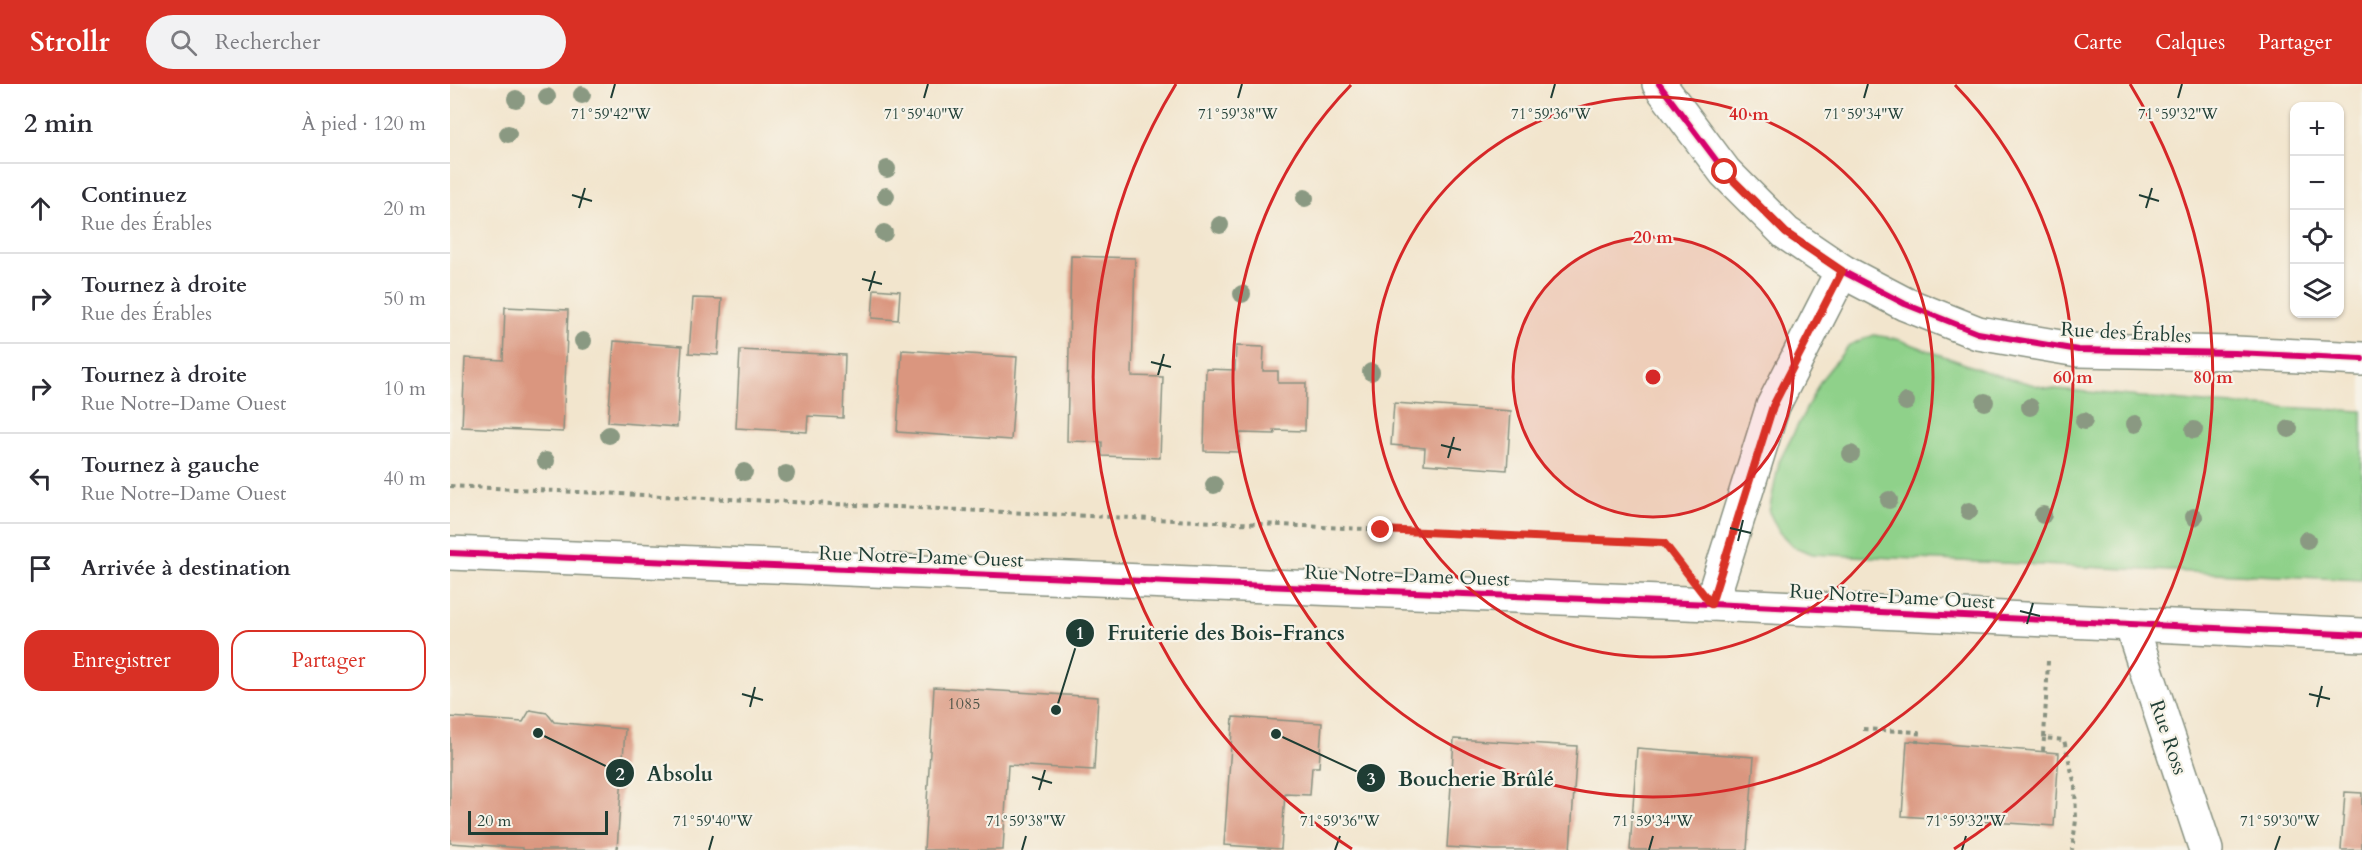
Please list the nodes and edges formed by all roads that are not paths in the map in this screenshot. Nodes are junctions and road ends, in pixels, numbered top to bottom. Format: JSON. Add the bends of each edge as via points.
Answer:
{"nodes":[{"id":1,"x":1659,"y":84,"type":"edge"},
{"id":2,"x":1842,"y":271,"type":"junction"},
{"id":3,"x":2362,"y":359,"type":"edge"},
{"id":4,"x":450,"y":553,"type":"edge"},
{"id":5,"x":1711,"y":604,"type":"junction"},
{"id":6,"x":2131,"y":624,"type":"junction"},
{"id":7,"x":2362,"y":635,"type":"edge"},
{"id":8,"x":2206,"y":850,"type":"edge"}],
"edges":[{"from":1,"to":2,"type":"street","name":"Rue des Érables","via":[[1725,172],[1786,233]]},
{"from":2,"to":3,"type":"street","name":"Rue des Érables","via":[[1905,304],[1978,333],[2078,350]]},
{"from":2,"to":5,"type":"street","via":[[1773,406]]},
{"from":4,"to":5,"type":"street","name":"Rue Notre-Dame Ouest"},
{"from":5,"to":6,"type":"street","name":"Rue Notre-Dame Ouest"},
{"from":6,"to":7,"type":"street","name":"Rue Notre-Dame Ouest"},
{"from":6,"to":8,"type":"street","name":"Rue Ross"}]}
